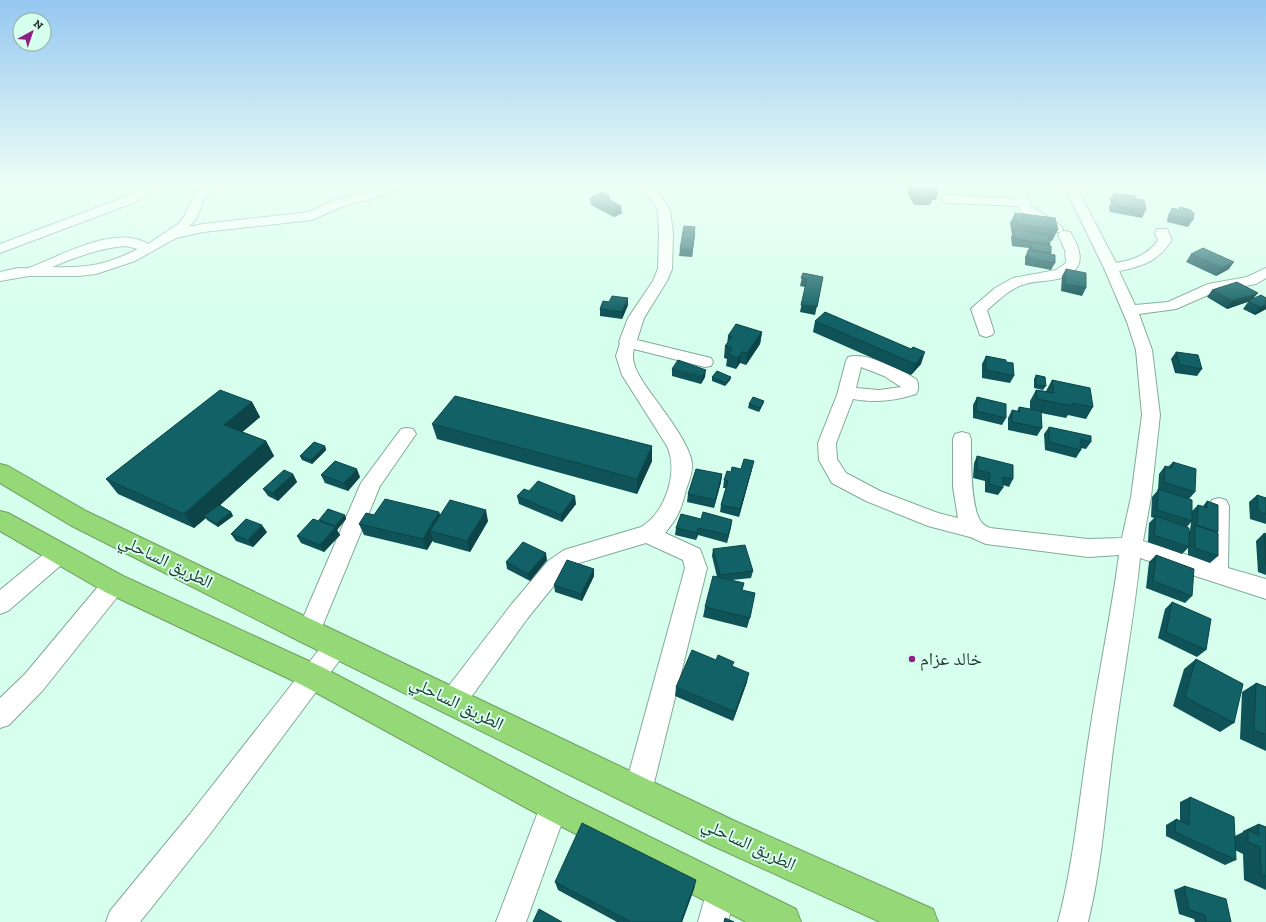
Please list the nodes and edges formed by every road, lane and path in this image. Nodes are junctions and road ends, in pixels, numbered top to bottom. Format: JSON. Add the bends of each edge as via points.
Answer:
{"nodes":[{"id":1,"x":59,"y":227,"type":"edge"},
{"id":2,"x":181,"y":227,"type":"edge"},
{"id":3,"x":212,"y":227,"type":"edge"},
{"id":4,"x":665,"y":227,"type":"edge"},
{"id":5,"x":1053,"y":227,"type":"edge"},
{"id":6,"x":1091,"y":227,"type":"edge"},
{"id":7,"x":1162,"y":232,"type":"dead end"},
{"id":8,"x":1065,"y":235,"type":"junction"},
{"id":9,"x":170,"y":236,"type":"junction"},
{"id":10,"x":94,"y":248,"type":"junction"},
{"id":11,"x":147,"y":248,"type":"junction"},
{"id":12,"x":0,"y":250,"type":"edge"},
{"id":13,"x":1107,"y":259,"type":"junction"},
{"id":14,"x":94,"y":271,"type":"junction"},
{"id":15,"x":31,"y":272,"type":"junction"},
{"id":16,"x":1266,"y":272,"type":"edge"},
{"id":17,"x":0,"y":277,"type":"edge"},
{"id":18,"x":1129,"y":310,"type":"junction"},
{"id":19,"x":986,"y":332,"type":"dead end"},
{"id":20,"x":627,"y":342,"type":"junction"},
{"id":21,"x":705,"y":362,"type":"dead end"},
{"id":22,"x":846,"y":395,"type":"dead end"},
{"id":23,"x":407,"y":434,"type":"dead end"},
{"id":24,"x":962,"y":439,"type":"dead end"},
{"id":25,"x":0,"y":472,"type":"edge"},
{"id":26,"x":1219,"y":506,"type":"edge"},
{"id":27,"x":0,"y":520,"type":"edge"},
{"id":28,"x":975,"y":530,"type":"junction"},
{"id":29,"x":647,"y":534,"type":"junction"},
{"id":30,"x":1131,"y":546,"type":"junction"},
{"id":31,"x":59,"y":554,"type":"junction"},
{"id":32,"x":1217,"y":574,"type":"junction"},
{"id":33,"x":114,"y":584,"type":"junction"},
{"id":34,"x":1266,"y":589,"type":"edge"},
{"id":35,"x":0,"y":604,"type":"edge"},
{"id":36,"x":309,"y":632,"type":"junction"},
{"id":37,"x":337,"y":645,"type":"junction"},
{"id":38,"x":312,"y":676,"type":"junction"},
{"id":39,"x":453,"y":701,"type":"junction"},
{"id":40,"x":0,"y":716,"type":"edge"},
{"id":41,"x":638,"y":791,"type":"junction"},
{"id":42,"x":554,"y":806,"type":"junction"},
{"id":43,"x":721,"y":890,"type":"junction"},
{"id":44,"x":121,"y":922,"type":"edge"},
{"id":45,"x":511,"y":922,"type":"edge"},
{"id":46,"x":713,"y":922,"type":"edge"},
{"id":47,"x":783,"y":922,"type":"edge"},
{"id":48,"x":920,"y":922,"type":"edge"},
{"id":49,"x":1073,"y":922,"type":"edge"}],
"edges":[{"from":1,"to":12,"type":"street"},
{"from":2,"to":9,"type":"street"},
{"from":3,"to":9,"type":"street"},
{"from":4,"to":20,"type":"street","via":[[665,269],[636,318]]},
{"from":5,"to":8,"type":"street"},
{"from":6,"to":13,"type":"street"},
{"from":7,"to":13,"type":"street","via":[[1164,240],[1160,250],[1149,258],[1130,265]]},
{"from":8,"to":13,"type":"street"},
{"from":8,"to":19,"type":"street","via":[[1072,250],[1073,264],[1060,274],[1018,281],[1000,291],[979,309]]},
{"from":9,"to":11,"type":"street"},
{"from":10,"to":11,"type":"street","via":[[115,242],[137,243]]},
{"from":10,"to":14,"type":"street"},
{"from":10,"to":15,"type":"street","via":[[51,262]]},
{"from":11,"to":14,"type":"street","via":[[125,260]]},
{"from":13,"to":18,"type":"street"},
{"from":14,"to":15,"type":"street"},
{"from":15,"to":17,"type":"street"},
{"from":16,"to":18,"type":"street","via":[[1251,281],[1212,287],[1171,306]]},
{"from":18,"to":30,"type":"street","via":[[1144,350],[1152,415],[1141,497]]},
{"from":20,"to":21,"type":"street"},
{"from":20,"to":29,"type":"street","via":[[624,356],[628,370],[676,445],[682,463],[670,512],[657,528]]},
{"from":22,"to":28,"type":"street","via":[[827,443],[828,460],[839,478],[873,496],[928,517]]},
{"from":23,"to":36,"type":"street","via":[[371,483]]},
{"from":24,"to":28,"type":"street","via":[[967,518]]},
{"from":25,"to":36,"type":"highway","name":"الطريق الساحلي","via":[[78,518]]},
{"from":26,"to":32,"type":"street"},
{"from":27,"to":31,"type":"highway"},
{"from":28,"to":30,"type":"street","via":[[986,536],[1088,548]]},
{"from":29,"to":39,"type":"street","via":[[572,556],[556,567]]},
{"from":29,"to":41,"type":"street","via":[[692,555],[696,568]]},
{"from":30,"to":32,"type":"street"},
{"from":30,"to":49,"type":"street","via":[[1081,890]]},
{"from":31,"to":33,"type":"highway"},
{"from":31,"to":35,"type":"street"},
{"from":32,"to":34,"type":"street"},
{"from":33,"to":38,"type":"highway"},
{"from":33,"to":40,"type":"street","via":[[34,682]]},
{"from":36,"to":37,"type":"highway","name":"الطريق الساحلي"},
{"from":37,"to":38,"type":"street"},
{"from":37,"to":39,"type":"highway","name":"الطريق الساحلي"},
{"from":38,"to":42,"type":"highway"},
{"from":38,"to":44,"type":"street","via":[[200,824]]},
{"from":39,"to":41,"type":"highway","name":"الطريق الساحلي"},
{"from":41,"to":48,"type":"highway","name":"الطريق الساحلي","via":[[723,833]]},
{"from":42,"to":43,"type":"highway"},
{"from":42,"to":45,"type":"street"},
{"from":43,"to":46,"type":"street"},
{"from":43,"to":47,"type":"highway"}]}
